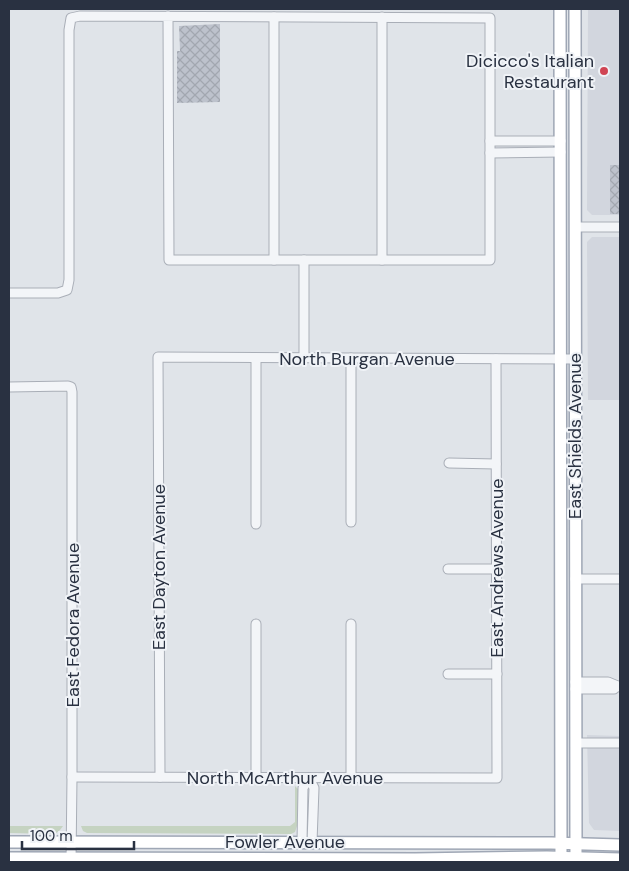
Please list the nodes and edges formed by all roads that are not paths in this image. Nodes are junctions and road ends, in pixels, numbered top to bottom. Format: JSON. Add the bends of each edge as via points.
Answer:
{"nodes":[{"id":1,"x":560,"y":9,"type":"edge"},
{"id":2,"x":575,"y":9,"type":"edge"},
{"id":3,"x":321,"y":12,"type":"edge"},
{"id":4,"x":168,"y":16,"type":"junction"},
{"id":5,"x":274,"y":17,"type":"junction"},
{"id":6,"x":382,"y":17,"type":"junction"},
{"id":7,"x":490,"y":141,"type":"junction"},
{"id":8,"x":561,"y":147,"type":"junction"},
{"id":9,"x":490,"y":153,"type":"junction"},
{"id":10,"x":575,"y":227,"type":"junction"},
{"id":11,"x":620,"y":227,"type":"edge"},
{"id":12,"x":274,"y":260,"type":"junction"},
{"id":13,"x":304,"y":260,"type":"junction"},
{"id":14,"x":382,"y":260,"type":"junction"},
{"id":15,"x":9,"y":293,"type":"edge"},
{"id":16,"x":158,"y":357,"type":"joint"},
{"id":17,"x":256,"y":358,"type":"junction"},
{"id":18,"x":304,"y":358,"type":"junction"},
{"id":19,"x":351,"y":358,"type":"junction"},
{"id":20,"x":496,"y":359,"type":"junction"},
{"id":21,"x":561,"y":359,"type":"junction"},
{"id":22,"x":575,"y":359,"type":"junction"},
{"id":23,"x":9,"y":387,"type":"edge"},
{"id":24,"x":449,"y":463,"type":"dead end"},
{"id":25,"x":496,"y":464,"type":"junction"},
{"id":26,"x":562,"y":476,"type":"junction"},
{"id":27,"x":351,"y":522,"type":"dead end"},
{"id":28,"x":256,"y":524,"type":"dead end"},
{"id":29,"x":448,"y":569,"type":"dead end"},
{"id":30,"x":497,"y":569,"type":"junction"},
{"id":31,"x":576,"y":579,"type":"junction"},
{"id":32,"x":620,"y":579,"type":"edge"},
{"id":33,"x":562,"y":581,"type":"junction"},
{"id":34,"x":256,"y":624,"type":"dead end"},
{"id":35,"x":351,"y":624,"type":"dead end"},
{"id":36,"x":448,"y":674,"type":"dead end"},
{"id":37,"x":497,"y":674,"type":"junction"},
{"id":38,"x":575,"y":686,"type":"junction"},
{"id":39,"x":619,"y":687,"type":"edge"},
{"id":40,"x":576,"y":743,"type":"junction"},
{"id":41,"x":620,"y":743,"type":"edge"},
{"id":42,"x":72,"y":777,"type":"junction"},
{"id":43,"x":160,"y":777,"type":"junction"},
{"id":44,"x":256,"y":777,"type":"junction"},
{"id":45,"x":308,"y":778,"type":"junction"},
{"id":46,"x":351,"y":778,"type":"junction"},
{"id":47,"x":497,"y":778,"type":"joint"},
{"id":48,"x":9,"y":842,"type":"edge"},
{"id":49,"x":71,"y":842,"type":"junction"},
{"id":50,"x":307,"y":842,"type":"junction"},
{"id":51,"x":561,"y":843,"type":"junction"},
{"id":52,"x":576,"y":844,"type":"junction"},
{"id":53,"x":620,"y":845,"type":"edge"},
{"id":54,"x":9,"y":858,"type":"edge"},
{"id":55,"x":225,"y":859,"type":"edge"},
{"id":56,"x":620,"y":859,"type":"edge"},
{"id":57,"x":71,"y":860,"type":"edge"},
{"id":58,"x":504,"y":860,"type":"edge"},
{"id":59,"x":532,"y":860,"type":"edge"},
{"id":60,"x":561,"y":860,"type":"edge"},
{"id":61,"x":576,"y":860,"type":"edge"}],
"edges":[{"from":1,"to":8,"type":"main road","name":"East Shields Avenue"},
{"from":2,"to":10,"type":"main road","name":"East Shields Avenue"},
{"from":3,"to":5,"type":"street"},
{"from":3,"to":6,"type":"street"},
{"from":4,"to":5,"type":"street"},
{"from":4,"to":12,"type":"street","via":[[169,260]]},
{"from":4,"to":15,"type":"street","via":[[71,18],[67,290],[58,293]]},
{"from":5,"to":12,"type":"street"},
{"from":6,"to":7,"type":"street","via":[[490,18]]},
{"from":6,"to":14,"type":"street"},
{"from":7,"to":8,"type":"street"},
{"from":7,"to":9,"type":"street"},
{"from":8,"to":9,"type":"street"},
{"from":8,"to":21,"type":"main road","name":"East Shields Avenue"},
{"from":9,"to":14,"type":"street","via":[[490,260]]},
{"from":10,"to":11,"type":"street"},
{"from":10,"to":22,"type":"main road","name":"East Shields Avenue"},
{"from":12,"to":13,"type":"street"},
{"from":13,"to":14,"type":"street"},
{"from":13,"to":18,"type":"street"},
{"from":16,"to":17,"type":"street","name":"North Burgan Avenue"},
{"from":16,"to":43,"type":"street","name":"East Dayton Avenue"},
{"from":17,"to":18,"type":"street","name":"North Burgan Avenue"},
{"from":17,"to":28,"type":"street"},
{"from":18,"to":19,"type":"street","name":"North Burgan Avenue"},
{"from":19,"to":20,"type":"street","name":"North Burgan Avenue"},
{"from":19,"to":27,"type":"street"},
{"from":20,"to":21,"type":"street","name":"North Burgan Avenue"},
{"from":20,"to":25,"type":"street","name":"East Andrews Avenue"},
{"from":21,"to":22,"type":"street","name":"North Burgan Avenue"},
{"from":21,"to":26,"type":"main road","name":"East Shields Avenue"},
{"from":22,"to":31,"type":"main road","name":"East Shields Avenue"},
{"from":23,"to":42,"type":"street","name":"East Fedora Avenue","via":[[72,387]]},
{"from":24,"to":25,"type":"street"},
{"from":25,"to":30,"type":"street","name":"East Andrews Avenue"},
{"from":26,"to":31,"type":"main road","via":[[568,510],[568,575]]},
{"from":26,"to":33,"type":"main road","name":"East Shields Avenue"},
{"from":29,"to":30,"type":"street"},
{"from":30,"to":37,"type":"street","name":"East Andrews Avenue"},
{"from":31,"to":32,"type":"street"},
{"from":31,"to":38,"type":"main road","name":"East Shields Avenue"},
{"from":33,"to":38,"type":"main road","via":[[568,615],[568,676]]},
{"from":33,"to":51,"type":"main road","name":"East Shields Avenue"},
{"from":34,"to":44,"type":"street"},
{"from":35,"to":46,"type":"street"},
{"from":36,"to":37,"type":"street"},
{"from":37,"to":47,"type":"street","name":"East Andrews Avenue"},
{"from":38,"to":39,"type":"street"},
{"from":38,"to":40,"type":"main road","name":"East Shields Avenue"},
{"from":40,"to":41,"type":"street"},
{"from":40,"to":52,"type":"main road","name":"East Shields Avenue"},
{"from":42,"to":43,"type":"street","name":"North McArthur Avenue"},
{"from":42,"to":49,"type":"street","name":"East Fedora Avenue"},
{"from":43,"to":44,"type":"street","name":"North McArthur Avenue"},
{"from":44,"to":45,"type":"street","name":"North McArthur Avenue"},
{"from":45,"to":46,"type":"street","name":"North McArthur Avenue"},
{"from":45,"to":50,"type":"street","via":[[314,788]]},
{"from":46,"to":47,"type":"street","name":"North McArthur Avenue"},
{"from":48,"to":49,"type":"main road","name":"Fowler Avenue"},
{"from":49,"to":50,"type":"main road","name":"Fowler Avenue"},
{"from":49,"to":57,"type":"street","name":"East Fedora Avenue"},
{"from":50,"to":51,"type":"main road","name":"Fowler Avenue"},
{"from":50,"to":55,"type":"main road","via":[[310,848],[301,851],[242,852]]},
{"from":51,"to":52,"type":"main road","name":"Fowler Avenue"},
{"from":51,"to":60,"type":"main road","name":"East Shields Avenue"},
{"from":52,"to":53,"type":"main road","name":"Fowler Avenue"},
{"from":52,"to":61,"type":"main road","name":"East Shields Avenue"},
{"from":54,"to":57,"type":"main road"},
{"from":55,"to":57,"type":"main road"},
{"from":55,"to":58,"type":"main road"},
{"from":56,"to":61,"type":"main road"},
{"from":58,"to":59,"type":"main road"},
{"from":59,"to":60,"type":"main road"},
{"from":60,"to":61,"type":"main road"}]}
